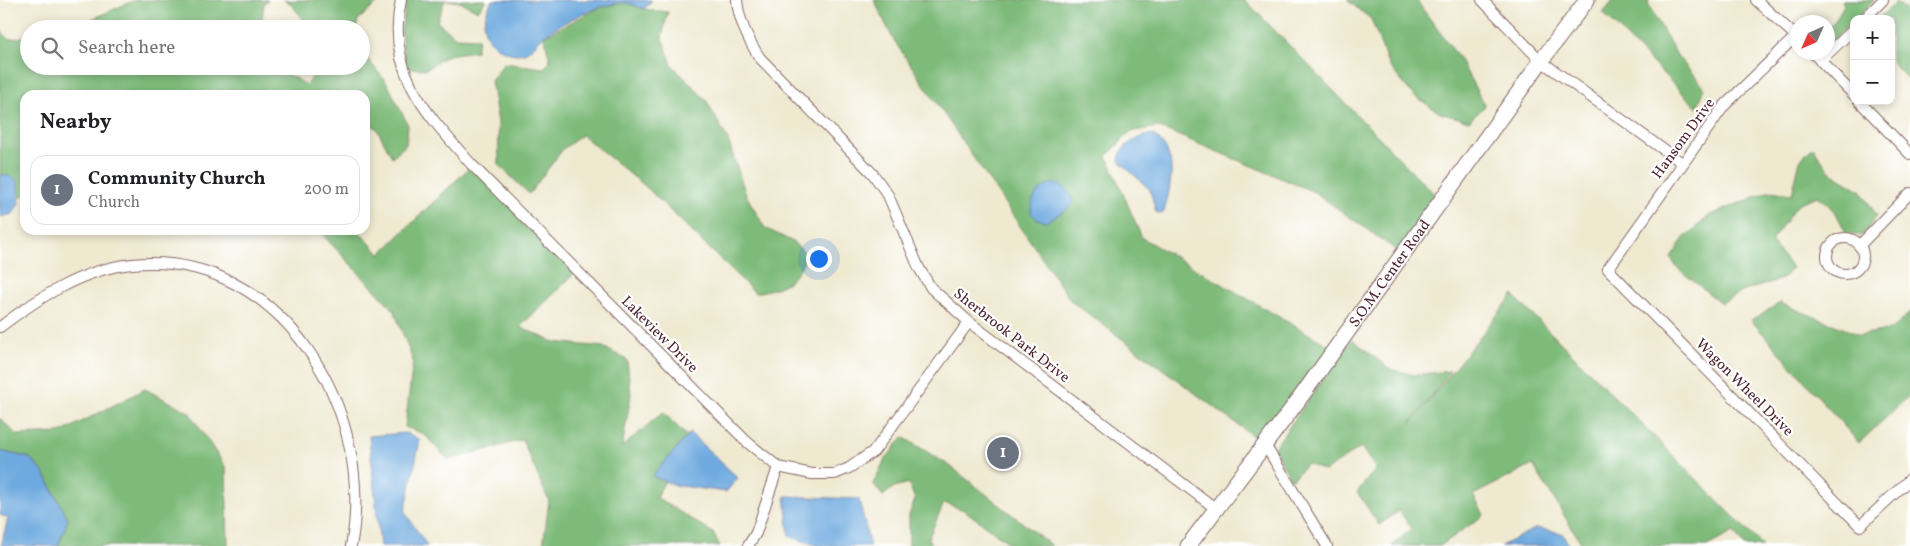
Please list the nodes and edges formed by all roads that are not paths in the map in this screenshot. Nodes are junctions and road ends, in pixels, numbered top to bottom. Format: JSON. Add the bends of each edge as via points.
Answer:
{"nodes":[{"id":1,"x":401,"y":0,"type":"edge"},
{"id":2,"x":737,"y":0,"type":"edge"},
{"id":3,"x":1482,"y":0,"type":"edge"},
{"id":4,"x":1587,"y":0,"type":"edge"},
{"id":5,"x":1756,"y":0,"type":"edge"},
{"id":6,"x":1883,"y":0,"type":"edge"},
{"id":7,"x":1868,"y":15,"type":"edge"},
{"id":8,"x":1790,"y":31,"type":"edge"},
{"id":9,"x":1850,"y":33,"type":"edge"},
{"id":10,"x":1790,"y":44,"type":"edge"},
{"id":11,"x":1541,"y":60,"type":"junction"},
{"id":12,"x":1820,"y":61,"type":"joint"},
{"id":13,"x":1850,"y":92,"type":"edge"},
{"id":14,"x":1863,"y":105,"type":"edge"},
{"id":15,"x":1910,"y":154,"type":"edge"},
{"id":16,"x":1682,"y":163,"type":"junction"},
{"id":17,"x":1910,"y":193,"type":"edge"},
{"id":18,"x":1859,"y":246,"type":"dead end"},
{"id":19,"x":1608,"y":270,"type":"joint"},
{"id":20,"x":969,"y":322,"type":"junction"},
{"id":21,"x":0,"y":326,"type":"edge"},
{"id":22,"x":1265,"y":445,"type":"junction"},
{"id":23,"x":778,"y":468,"type":"junction"},
{"id":24,"x":1910,"y":479,"type":"edge"},
{"id":25,"x":1215,"y":508,"type":"junction"},
{"id":26,"x":351,"y":546,"type":"edge"},
{"id":27,"x":748,"y":546,"type":"edge"},
{"id":28,"x":1188,"y":546,"type":"edge"},
{"id":29,"x":1327,"y":546,"type":"edge"}],
"edges":[{"from":1,"to":23,"type":"street","name":"Lakeview Drive","via":[[397,20],[398,47],[405,74],[415,96],[434,122],[472,165],[740,435]]},
{"from":2,"to":20,"type":"street","name":"Sherbrook Park Drive","via":[[747,39],[760,58],[873,174],[888,195],[931,288]]},
{"from":3,"to":11,"type":"street"},
{"from":4,"to":11,"type":"main road","name":"S.O.M. Center Road"},
{"from":5,"to":8,"type":"street"},
{"from":6,"to":7,"type":"street"},
{"from":9,"to":12,"type":"street"},
{"from":10,"to":16,"type":"street","name":"Hansom Drive","via":[[1724,106]]},
{"from":11,"to":16,"type":"street"},
{"from":11,"to":22,"type":"main road","name":"S.O.M. Center Road"},
{"from":12,"to":13,"type":"street"},
{"from":14,"to":15,"type":"street"},
{"from":16,"to":19,"type":"street","name":"Hansom Drive"},
{"from":17,"to":18,"type":"street"},
{"from":19,"to":24,"type":"street","name":"Wagon Wheel Drive","via":[[1860,526]]},
{"from":20,"to":23,"type":"street","via":[[874,451],[835,474]]},
{"from":20,"to":25,"type":"street","name":"Sherbrook Park Drive"},
{"from":21,"to":26,"type":"street","via":[[33,302],[99,270],[132,264],[162,263],[194,268],[251,292],[276,311],[308,349],[341,408],[351,447],[356,491]]},
{"from":22,"to":25,"type":"main road","name":"S.O.M. Center Road"},
{"from":22,"to":29,"type":"street"},
{"from":23,"to":27,"type":"street"},
{"from":25,"to":28,"type":"main road","name":"S.O.M. Center Road"}]}
